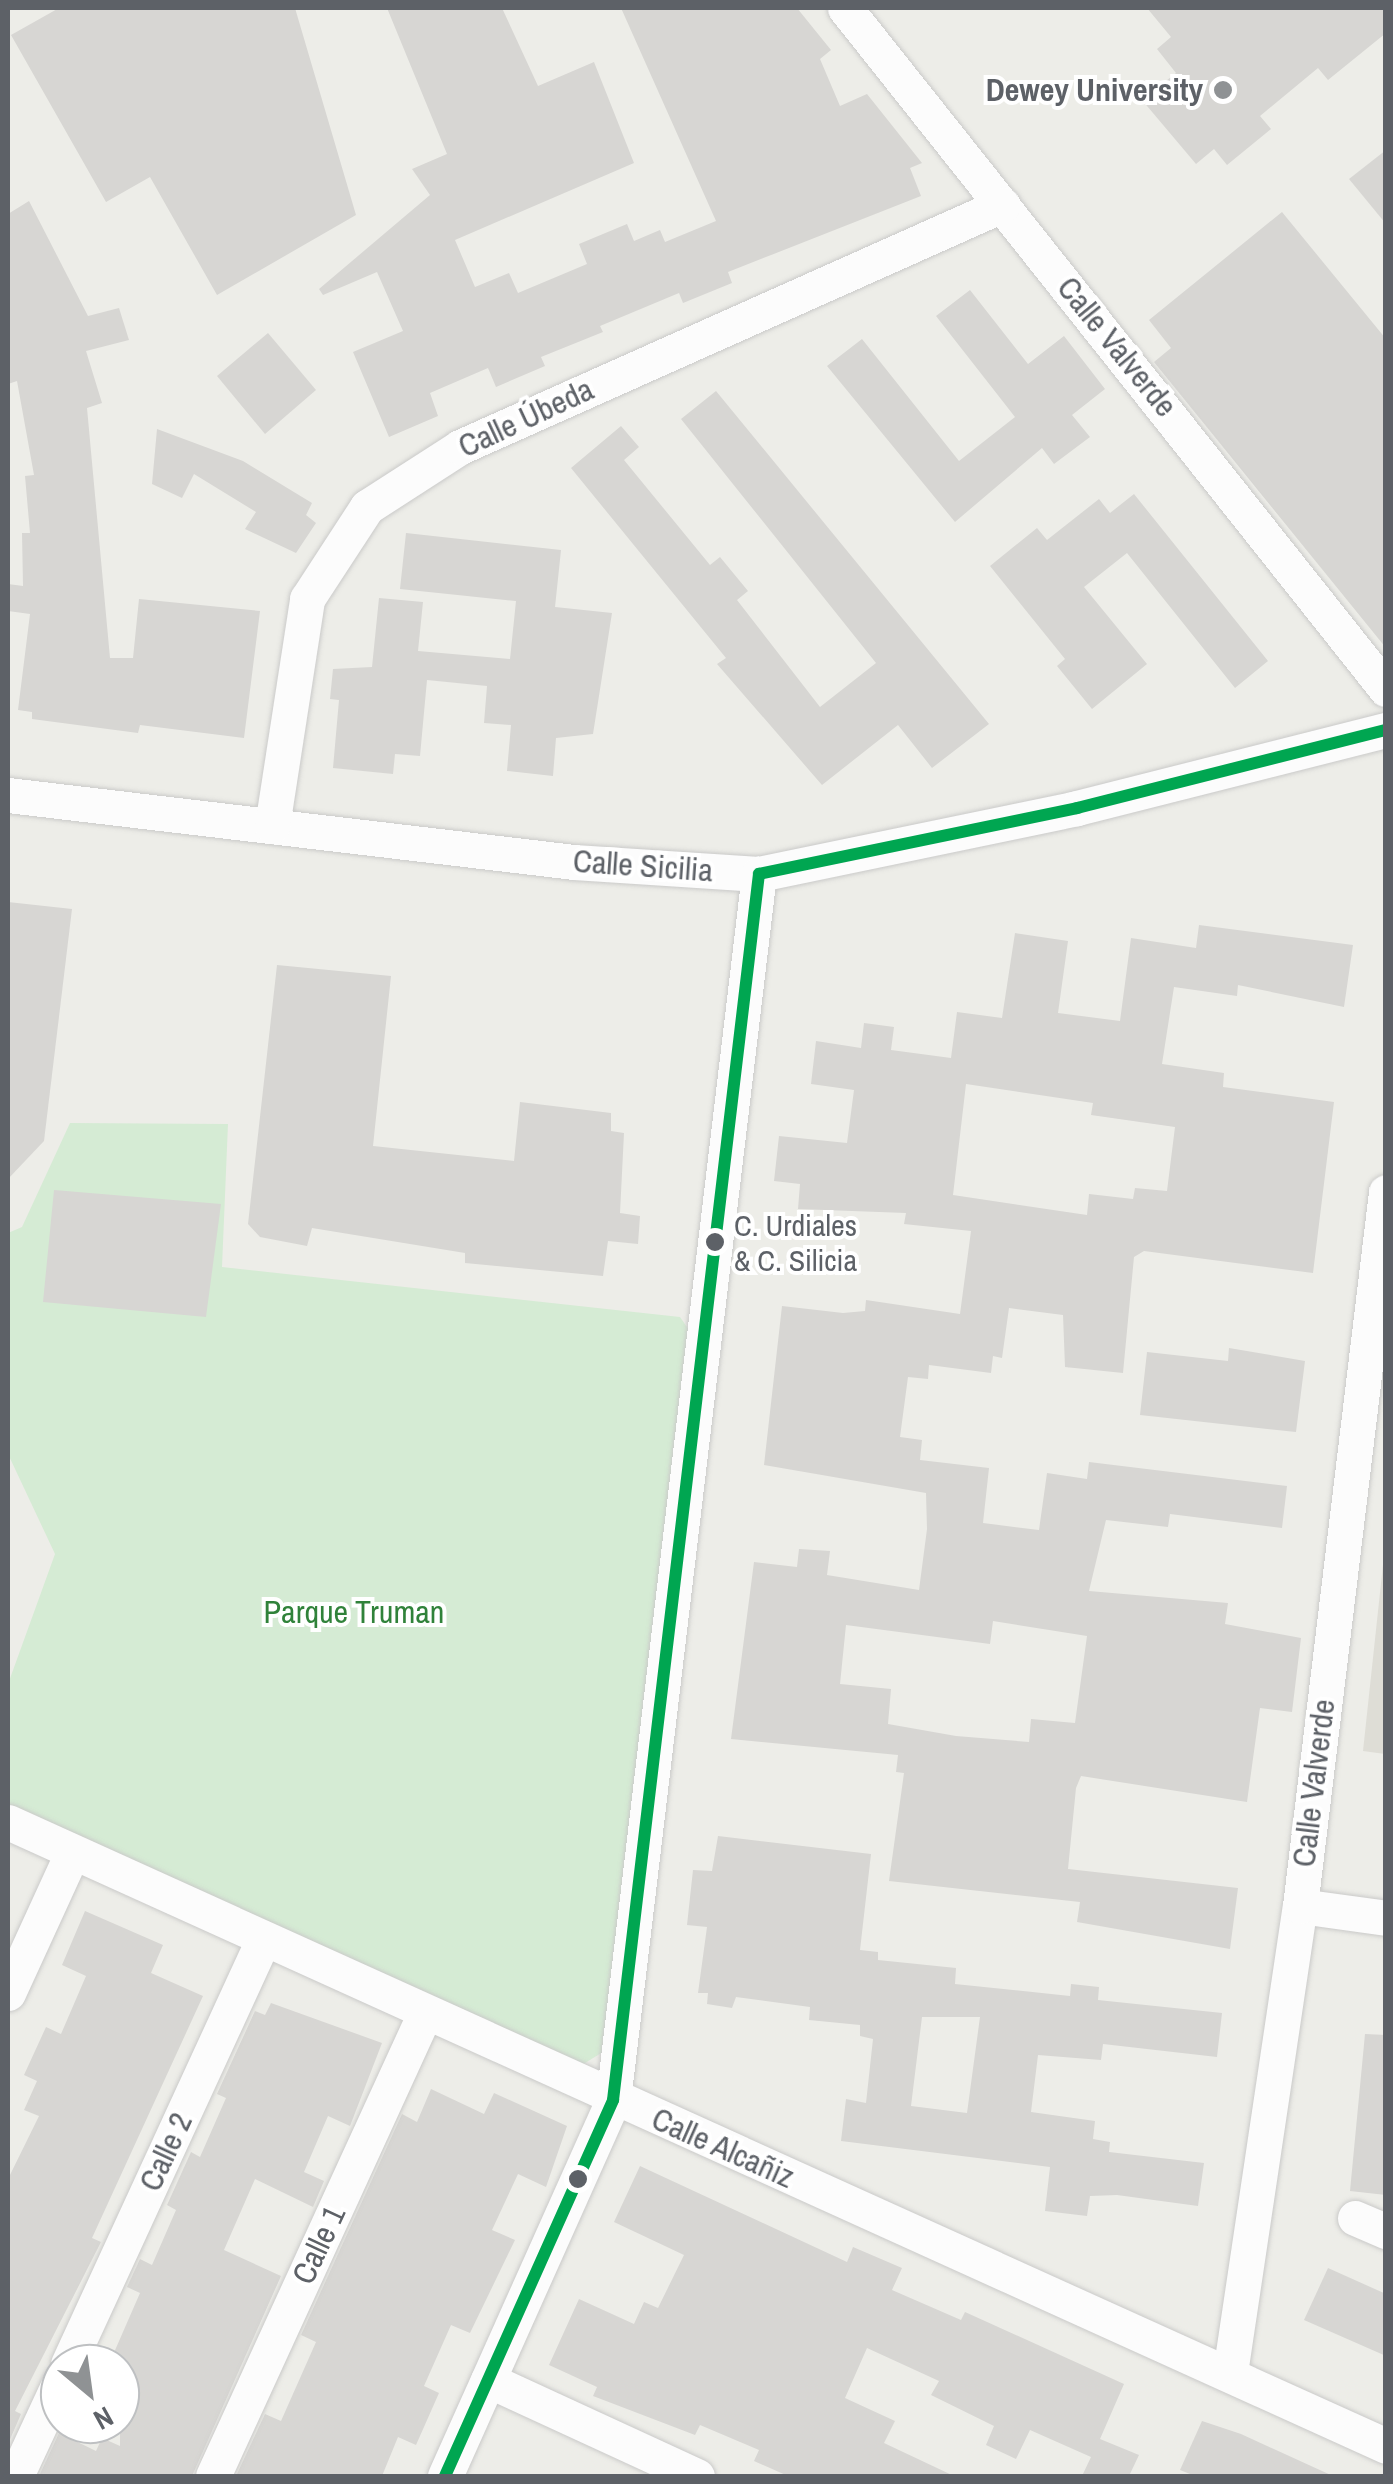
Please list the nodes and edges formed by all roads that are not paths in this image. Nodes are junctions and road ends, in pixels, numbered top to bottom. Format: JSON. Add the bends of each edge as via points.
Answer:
{"nodes":[{"id":1,"x":845,"y":8,"type":"edge"},
{"id":2,"x":1002,"y":205,"type":"junction"},
{"id":3,"x":1386,"y":689,"type":"edge"},
{"id":4,"x":1386,"y":730,"type":"edge"},
{"id":5,"x":8,"y":795,"type":"edge"},
{"id":6,"x":272,"y":826,"type":"junction"},
{"id":7,"x":760,"y":874,"type":"junction"},
{"id":8,"x":1386,"y":1192,"type":"edge"},
{"id":9,"x":8,"y":1822,"type":"edge"},
{"id":10,"x":72,"y":1853,"type":"junction"},
{"id":11,"x":1300,"y":1906,"type":"junction"},
{"id":12,"x":1386,"y":1918,"type":"edge"},
{"id":13,"x":264,"y":1940,"type":"junction"},
{"id":14,"x":8,"y":1993,"type":"edge"},
{"id":15,"x":425,"y":2013,"type":"junction"},
{"id":16,"x":613,"y":2100,"type":"junction"},
{"id":17,"x":77,"y":2344,"type":"edge"},
{"id":18,"x":1230,"y":2373,"type":"junction"},
{"id":19,"x":488,"y":2380,"type":"junction"},
{"id":20,"x":40,"y":2424,"type":"edge"},
{"id":21,"x":1386,"y":2446,"type":"edge"},
{"id":22,"x":16,"y":2476,"type":"edge"},
{"id":23,"x":213,"y":2476,"type":"edge"},
{"id":24,"x":445,"y":2476,"type":"edge"},
{"id":25,"x":697,"y":2476,"type":"edge"}],
"edges":[{"from":1,"to":2,"type":"street","name":"Calle Valverde"},
{"from":2,"to":3,"type":"street","name":"Calle Valverde"},
{"from":2,"to":6,"type":"street","name":"Calle Úbeda","via":[[460,447],[367,507],[308,599]]},
{"from":4,"to":7,"type":"street","name":"Calle Sicilia","via":[[1076,808]]},
{"from":5,"to":6,"type":"street","name":"Calle Sicilia"},
{"from":6,"to":7,"type":"street","name":"Calle Sicilia","via":[[574,862]]},
{"from":7,"to":16,"type":"street"},
{"from":8,"to":11,"type":"street","name":"Calle Valverde"},
{"from":9,"to":10,"type":"street","name":"Calle Alcañiz"},
{"from":10,"to":13,"type":"street","name":"Calle Alcañiz"},
{"from":10,"to":14,"type":"street"},
{"from":11,"to":12,"type":"street"},
{"from":11,"to":18,"type":"street","name":"Calle Valverde"},
{"from":13,"to":15,"type":"street","name":"Calle Alcañiz"},
{"from":13,"to":17,"type":"street","name":"Calle 2"},
{"from":15,"to":16,"type":"street","name":"Calle Alcañiz"},
{"from":15,"to":23,"type":"street","name":"Calle 1"},
{"from":16,"to":18,"type":"street","name":"Calle Alcañiz"},
{"from":16,"to":19,"type":"street"},
{"from":18,"to":21,"type":"street","name":"Calle Alcañiz"},
{"from":19,"to":24,"type":"street"},
{"from":19,"to":25,"type":"street"},
{"from":20,"to":22,"type":"street"}]}
